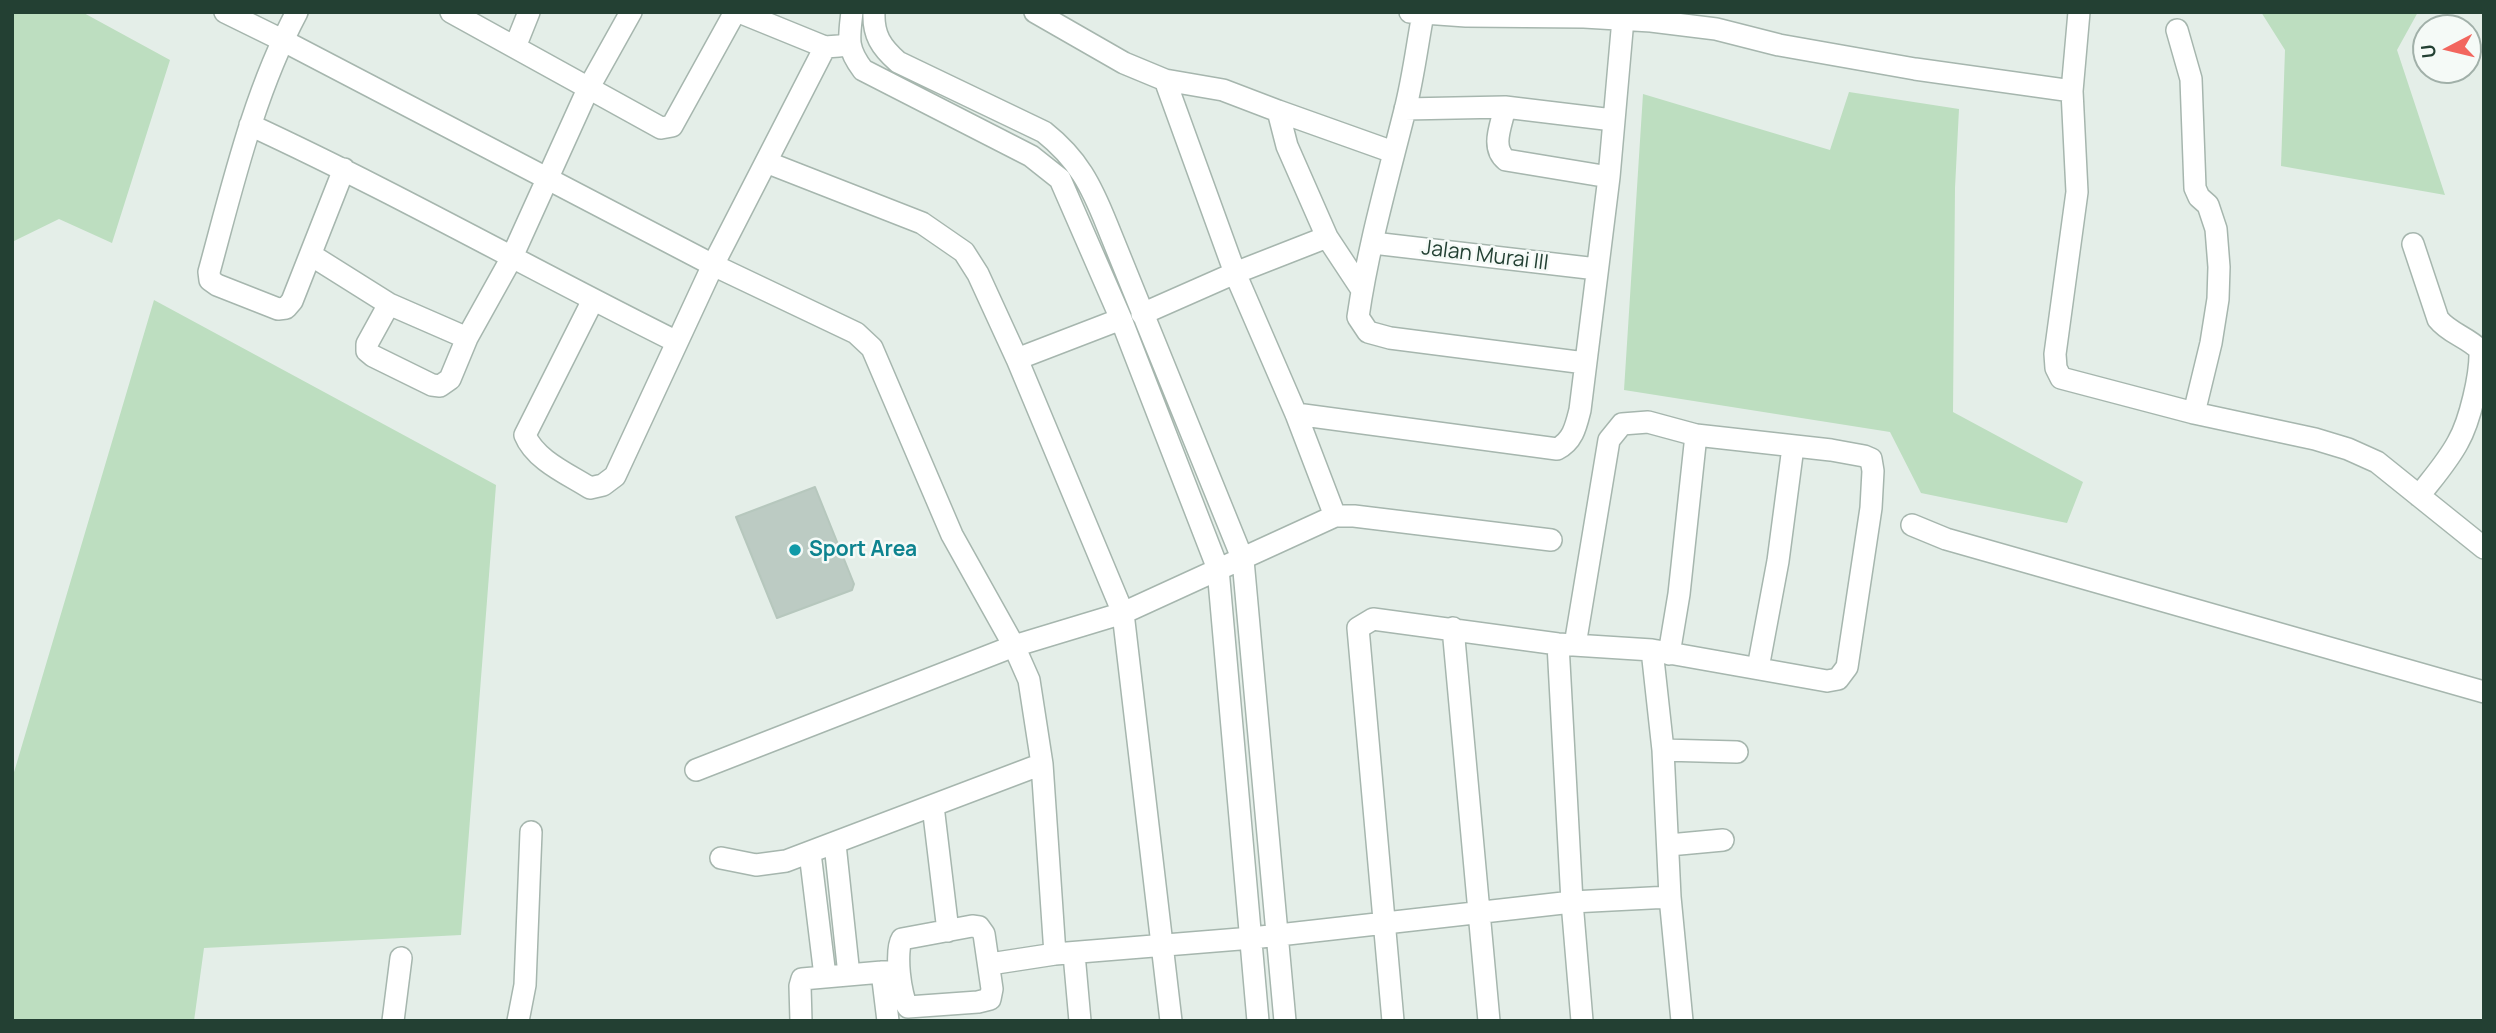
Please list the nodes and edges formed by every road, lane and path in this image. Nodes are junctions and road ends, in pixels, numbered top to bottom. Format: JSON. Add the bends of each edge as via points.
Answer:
{"nodes":[{"id":1,"x":225,"y":12,"type":"edge"},
{"id":2,"x":297,"y":12,"type":"edge"},
{"id":3,"x":451,"y":12,"type":"edge"},
{"id":4,"x":529,"y":12,"type":"edge"},
{"id":5,"x":631,"y":12,"type":"edge"},
{"id":6,"x":737,"y":12,"type":"edge"},
{"id":7,"x":852,"y":12,"type":"edge"},
{"id":8,"x":874,"y":12,"type":"edge"},
{"id":9,"x":1035,"y":12,"type":"edge"},
{"id":10,"x":2079,"y":12,"type":"edge"},
{"id":11,"x":1416,"y":13,"type":"edge"},
{"id":12,"x":1466,"y":14,"type":"edge"},
{"id":13,"x":1585,"y":15,"type":"edge"},
{"id":14,"x":1623,"y":19,"type":"junction"},
{"id":15,"x":2178,"y":30,"type":"dead end"},
{"id":16,"x":282,"y":40,"type":"junction"},
{"id":17,"x":848,"y":45,"type":"junction"},
{"id":18,"x":515,"y":47,"type":"junction"},
{"id":19,"x":825,"y":47,"type":"junction"},
{"id":20,"x":1165,"y":80,"type":"junction"},
{"id":21,"x":588,"y":89,"type":"junction"},
{"id":22,"x":2072,"y":91,"type":"junction"},
{"id":23,"x":1505,"y":107,"type":"junction"},
{"id":24,"x":1405,"y":108,"type":"junction"},
{"id":25,"x":1278,"y":111,"type":"junction"},
{"id":26,"x":1613,"y":120,"type":"junction"},
{"id":27,"x":250,"y":125,"type":"junction"},
{"id":28,"x":1393,"y":152,"type":"junction"},
{"id":29,"x":766,"y":162,"type":"junction"},
{"id":30,"x":344,"y":169,"type":"junction"},
{"id":31,"x":1609,"y":177,"type":"junction"},
{"id":32,"x":548,"y":179,"type":"junction"},
{"id":33,"x":1328,"y":237,"type":"junction"},
{"id":34,"x":1373,"y":243,"type":"junction"},
{"id":35,"x":2413,"y":244,"type":"dead end"},
{"id":36,"x":311,"y":255,"type":"junction"},
{"id":37,"x":511,"y":258,"type":"junction"},
{"id":38,"x":713,"y":265,"type":"junction"},
{"id":39,"x":1123,"y":267,"type":"junction"},
{"id":40,"x":1597,"y":269,"type":"junction"},
{"id":41,"x":1235,"y":273,"type":"junction"},
{"id":42,"x":1102,"y":279,"type":"junction"},
{"id":43,"x":1362,"y":290,"type":"junction"},
{"id":44,"x":593,"y":300,"type":"junction"},
{"id":45,"x":388,"y":304,"type":"junction"},
{"id":46,"x":1142,"y":314,"type":"junction"},
{"id":47,"x":1121,"y":319,"type":"junction"},
{"id":48,"x":467,"y":338,"type":"junction"},
{"id":49,"x":677,"y":342,"type":"junction"},
{"id":50,"x":1017,"y":359,"type":"junction"},
{"id":51,"x":1585,"y":363,"type":"junction"},
{"id":52,"x":2194,"y":413,"type":"junction"},
{"id":53,"x":1296,"y":414,"type":"junction"},
{"id":54,"x":1696,"y":435,"type":"junction"},
{"id":55,"x":1793,"y":446,"type":"junction"},
{"id":56,"x":2419,"y":496,"type":"junction"},
{"id":57,"x":1335,"y":516,"type":"junction"},
{"id":58,"x":1912,"y":525,"type":"dead end"},
{"id":59,"x":1551,"y":540,"type":"dead end"},
{"id":60,"x":2484,"y":548,"type":"edge"},
{"id":61,"x":1243,"y":560,"type":"junction"},
{"id":62,"x":1219,"y":569,"type":"junction"},
{"id":63,"x":1123,"y":613,"type":"junction"},
{"id":64,"x":1453,"y":628,"type":"junction"},
{"id":65,"x":1567,"y":645,"type":"junction"},
{"id":66,"x":1014,"y":646,"type":"junction"},
{"id":67,"x":1660,"y":652,"type":"junction"},
{"id":68,"x":1758,"y":668,"type":"junction"},
{"id":69,"x":2484,"y":692,"type":"edge"},
{"id":70,"x":1663,"y":750,"type":"junction"},
{"id":71,"x":1737,"y":752,"type":"dead end"},
{"id":72,"x":1042,"y":764,"type":"junction"},
{"id":73,"x":696,"y":770,"type":"dead end"},
{"id":74,"x":933,"y":806,"type":"junction"},
{"id":75,"x":531,"y":832,"type":"dead end"},
{"id":76,"x":1723,"y":840,"type":"dead end"},
{"id":77,"x":835,"y":844,"type":"junction"},
{"id":78,"x":1669,"y":845,"type":"junction"},
{"id":79,"x":810,"y":853,"type":"junction"},
{"id":80,"x":721,"y":858,"type":"dead end"},
{"id":81,"x":1670,"y":897,"type":"junction"},
{"id":82,"x":1572,"y":902,"type":"junction"},
{"id":83,"x":1480,"y":912,"type":"junction"},
{"id":84,"x":1384,"y":922,"type":"junction"},
{"id":85,"x":947,"y":931,"type":"junction"},
{"id":86,"x":1279,"y":935,"type":"junction"},
{"id":87,"x":1252,"y":938,"type":"junction"},
{"id":88,"x":1163,"y":945,"type":"junction"},
{"id":89,"x":1065,"y":954,"type":"junction"},
{"id":90,"x":401,"y":958,"type":"dead end"},
{"id":91,"x":990,"y":964,"type":"junction"},
{"id":92,"x":891,"y":972,"type":"junction"},
{"id":93,"x":849,"y":975,"type":"junction"},
{"id":94,"x":825,"y":976,"type":"junction"},
{"id":95,"x":979,"y":1012,"type":"edge"},
{"id":96,"x":393,"y":1021,"type":"edge"},
{"id":97,"x":518,"y":1021,"type":"edge"},
{"id":98,"x":801,"y":1021,"type":"edge"},
{"id":99,"x":888,"y":1021,"type":"edge"},
{"id":100,"x":1080,"y":1021,"type":"edge"},
{"id":101,"x":1171,"y":1021,"type":"edge"},
{"id":102,"x":1258,"y":1021,"type":"edge"},
{"id":103,"x":1286,"y":1021,"type":"edge"},
{"id":104,"x":1393,"y":1021,"type":"edge"},
{"id":105,"x":1489,"y":1021,"type":"edge"},
{"id":106,"x":1582,"y":1021,"type":"edge"},
{"id":107,"x":1682,"y":1021,"type":"edge"}],
"edges":[{"from":1,"to":16,"type":"street"},
{"from":2,"to":16,"type":"street"},
{"from":3,"to":18,"type":"street"},
{"from":4,"to":18,"type":"street"},
{"from":5,"to":21,"type":"street"},
{"from":6,"to":19,"type":"street"},
{"from":6,"to":21,"type":"street","via":[[671,127],[661,128]]},
{"from":7,"to":17,"type":"street"},
{"from":8,"to":39,"type":"street","via":[[875,33],[883,50],[898,62],[1044,132],[1060,145],[1091,185]]},
{"from":9,"to":20,"type":"street","via":[[1124,63]]},
{"from":10,"to":22,"type":"street"},
{"from":11,"to":12,"type":"street"},
{"from":11,"to":24,"type":"street"},
{"from":12,"to":13,"type":"street"},
{"from":13,"to":14,"type":"street"},
{"from":14,"to":22,"type":"street","via":[[1716,29],[1915,69]]},
{"from":14,"to":26,"type":"street"},
{"from":15,"to":52,"type":"street","via":[[2191,79],[2195,188],[2208,205],[2216,229],[2219,267],[2211,342]]},
{"from":16,"to":27,"type":"street"},
{"from":16,"to":32,"type":"street"},
{"from":17,"to":19,"type":"street"},
{"from":17,"to":42,"type":"street","via":[[863,70],[1045,165],[1060,179]]},
{"from":18,"to":21,"type":"street"},
{"from":19,"to":29,"type":"street"},
{"from":20,"to":25,"type":"street","via":[[1223,90]]},
{"from":20,"to":41,"type":"street"},
{"from":21,"to":32,"type":"street"},
{"from":22,"to":52,"type":"street","via":[[2077,192],[2056,368],[2061,378]]},
{"from":23,"to":24,"type":"street"},
{"from":23,"to":26,"type":"street"},
{"from":23,"to":31,"type":"street","via":[[1497,145],[1506,160]]},
{"from":24,"to":28,"type":"street"},
{"from":25,"to":28,"type":"street"},
{"from":25,"to":33,"type":"street","via":[[1287,146]]},
{"from":26,"to":31,"type":"street"},
{"from":27,"to":30,"type":"street"},
{"from":27,"to":36,"type":"street","via":[[210,280],[278,309],[286,308]]},
{"from":28,"to":34,"type":"street"},
{"from":29,"to":38,"type":"street"},
{"from":29,"to":50,"type":"street","via":[[922,223],[964,252]]},
{"from":30,"to":36,"type":"street"},
{"from":30,"to":37,"type":"street"},
{"from":31,"to":40,"type":"street"},
{"from":32,"to":37,"type":"street"},
{"from":32,"to":38,"type":"street"},
{"from":33,"to":41,"type":"street"},
{"from":33,"to":43,"type":"street"},
{"from":34,"to":40,"type":"street","name":"Jalan Murai III"},
{"from":34,"to":43,"type":"street"},
{"from":35,"to":56,"type":"street","via":[[2438,319],[2480,350],[2459,442]]},
{"from":36,"to":45,"type":"street"},
{"from":37,"to":44,"type":"street"},
{"from":37,"to":48,"type":"street"},
{"from":38,"to":49,"type":"street"},
{"from":38,"to":66,"type":"street","via":[[856,333],[872,348],[953,535]]},
{"from":39,"to":42,"type":"street"},
{"from":39,"to":46,"type":"street"},
{"from":40,"to":51,"type":"street"},
{"from":41,"to":46,"type":"street"},
{"from":41,"to":53,"type":"street"},
{"from":42,"to":47,"type":"street"},
{"from":43,"to":51,"type":"street","via":[[1358,317],[1368,332]]},
{"from":44,"to":49,"type":"street"},
{"from":44,"to":49,"type":"street","via":[[525,436],[541,456],[590,488],[615,476]]},
{"from":45,"to":48,"type":"street"},
{"from":45,"to":48,"type":"street","via":[[367,351],[432,385],[450,379]]},
{"from":46,"to":61,"type":"street"},
{"from":47,"to":50,"type":"street"},
{"from":47,"to":62,"type":"street"},
{"from":50,"to":63,"type":"street"},
{"from":51,"to":53,"type":"street","via":[[1576,428],[1566,445],[1557,449]]},
{"from":52,"to":56,"type":"street","via":[[2348,449],[2377,462]]},
{"from":53,"to":57,"type":"street"},
{"from":54,"to":55,"type":"street"},
{"from":54,"to":65,"type":"street","via":[[1648,422],[1622,424],[1614,431]]},
{"from":54,"to":67,"type":"street","via":[[1679,594]]},
{"from":55,"to":68,"type":"street","via":[[1779,561]]},
{"from":55,"to":68,"type":"street","via":[[1864,456],[1873,465],[1871,508],[1847,667],[1838,679],[1827,681]]},
{"from":56,"to":60,"type":"street"},
{"from":57,"to":59,"type":"street"},
{"from":57,"to":61,"type":"street"},
{"from":58,"to":69,"type":"street","via":[[1945,539]]},
{"from":61,"to":62,"type":"street"},
{"from":61,"to":86,"type":"street"},
{"from":62,"to":63,"type":"street"},
{"from":62,"to":87,"type":"street"},
{"from":63,"to":66,"type":"street"},
{"from":63,"to":88,"type":"street"},
{"from":64,"to":65,"type":"street"},
{"from":64,"to":83,"type":"street"},
{"from":64,"to":84,"type":"street","via":[[1373,619],[1358,628]]},
{"from":65,"to":67,"type":"street"},
{"from":65,"to":82,"type":"street"},
{"from":66,"to":72,"type":"street","via":[[1029,680]]},
{"from":66,"to":73,"type":"street"},
{"from":67,"to":68,"type":"street"},
{"from":67,"to":70,"type":"street"},
{"from":70,"to":71,"type":"street"},
{"from":70,"to":78,"type":"street"},
{"from":72,"to":74,"type":"street"},
{"from":72,"to":89,"type":"street"},
{"from":74,"to":77,"type":"street"},
{"from":74,"to":85,"type":"street"},
{"from":75,"to":97,"type":"street","via":[[525,985]]},
{"from":76,"to":78,"type":"street"},
{"from":77,"to":79,"type":"street"},
{"from":77,"to":93,"type":"street"},
{"from":78,"to":81,"type":"street"},
{"from":79,"to":80,"type":"street","via":[[756,865]]},
{"from":79,"to":94,"type":"street"},
{"from":81,"to":82,"type":"street"},
{"from":81,"to":107,"type":"street"},
{"from":82,"to":83,"type":"street"},
{"from":82,"to":106,"type":"street"},
{"from":83,"to":84,"type":"street"},
{"from":83,"to":105,"type":"street"},
{"from":84,"to":86,"type":"street"},
{"from":84,"to":104,"type":"street"},
{"from":85,"to":91,"type":"street","via":[[979,927]]},
{"from":85,"to":92,"type":"street","via":[[902,939]]},
{"from":86,"to":87,"type":"street"},
{"from":86,"to":103,"type":"street"},
{"from":87,"to":88,"type":"street"},
{"from":87,"to":102,"type":"street"},
{"from":88,"to":89,"type":"street"},
{"from":88,"to":101,"type":"street"},
{"from":89,"to":91,"type":"street"},
{"from":89,"to":100,"type":"street"},
{"from":90,"to":96,"type":"street"},
{"from":91,"to":95,"type":"street","via":[[992,994]]},
{"from":92,"to":93,"type":"street"},
{"from":92,"to":95,"type":"street","via":[[908,1007]]},
{"from":92,"to":99,"type":"street"},
{"from":93,"to":94,"type":"street"},
{"from":94,"to":98,"type":"street","via":[[802,979]]}]}
